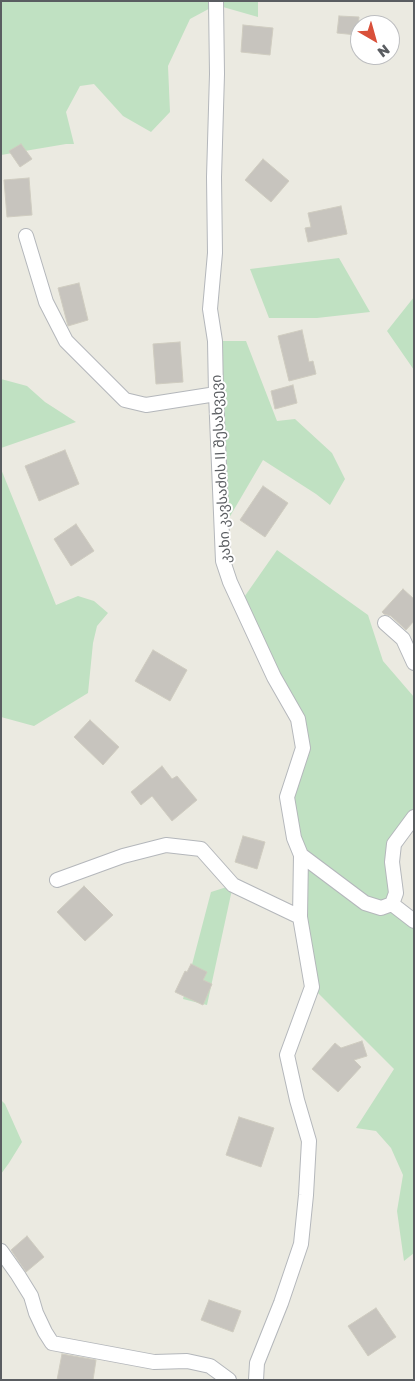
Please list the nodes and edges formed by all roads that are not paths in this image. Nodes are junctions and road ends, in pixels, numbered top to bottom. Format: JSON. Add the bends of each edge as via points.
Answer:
{"nodes":[{"id":1,"x":216,"y":3,"type":"edge"},
{"id":2,"x":26,"y":236,"type":"dead end"},
{"id":3,"x":216,"y":394,"type":"junction"},
{"id":4,"x":386,"y":624,"type":"dead end"},
{"id":5,"x":414,"y":663,"type":"edge"},
{"id":6,"x":414,"y":817,"type":"edge"},
{"id":7,"x":301,"y":855,"type":"junction"},
{"id":8,"x":58,"y":880,"type":"dead end"},
{"id":9,"x":392,"y":904,"type":"junction"},
{"id":10,"x":300,"y":917,"type":"junction"},
{"id":11,"x":414,"y":921,"type":"edge"},
{"id":12,"x":1,"y":1251,"type":"edge"},
{"id":13,"x":229,"y":1380,"type":"edge"},
{"id":14,"x":256,"y":1380,"type":"edge"}],
"edges":[{"from":1,"to":3,"type":"street","name":"კახი კავსაძის II შესახვევი","via":[[215,253],[210,310],[215,341]]},
{"from":2,"to":3,"type":"street","via":[[46,302],[66,341],[125,400],[146,405]]},
{"from":3,"to":7,"type":"street","name":"კახი კავსაძის II შესახვევი","via":[[224,561],[230,582],[274,677],[298,719],[303,748],[287,797],[294,838]]},
{"from":4,"to":5,"type":"street","via":[[403,639]]},
{"from":6,"to":9,"type":"street","via":[[394,844],[392,862],[396,892]]},
{"from":7,"to":9,"type":"street","via":[[365,903],[381,908]]},
{"from":7,"to":10,"type":"street","name":"კახი კავსაძის II შესახვევი"},
{"from":8,"to":10,"type":"street","via":[[123,856],[166,845],[201,848],[233,885]]},
{"from":9,"to":11,"type":"street"},
{"from":10,"to":14,"type":"street","name":"კახი კავსაძის II შესახვევი","via":[[312,987],[287,1055],[309,1141],[304,1214],[301,1244],[257,1363]]},
{"from":12,"to":13,"type":"street","via":[[31,1296],[52,1343],[154,1362],[187,1361],[210,1366]]}]}
